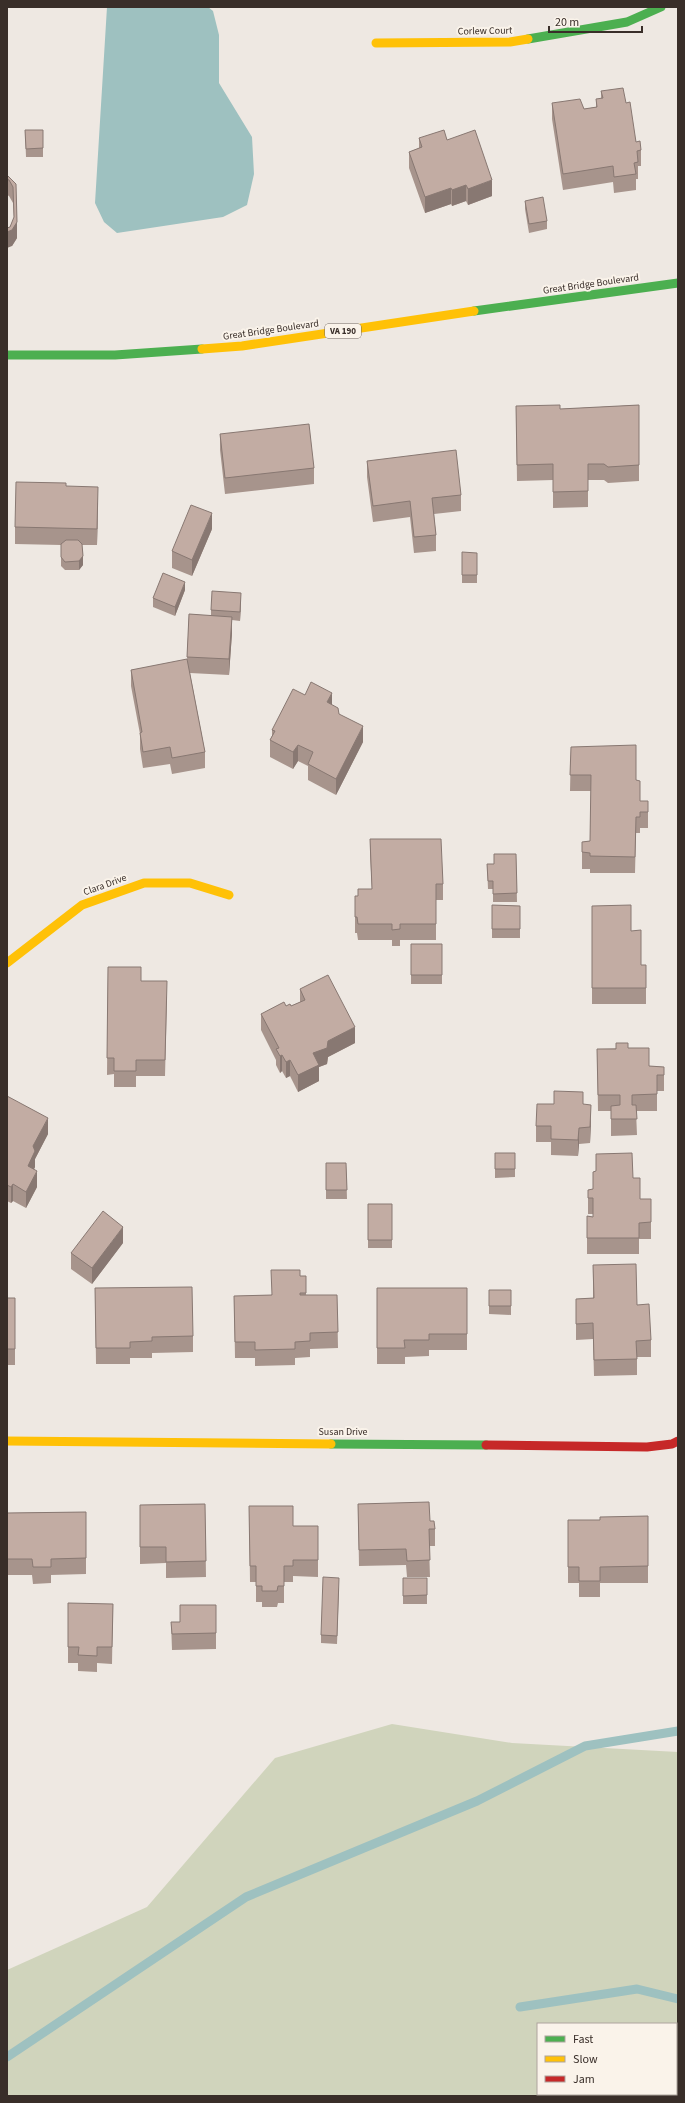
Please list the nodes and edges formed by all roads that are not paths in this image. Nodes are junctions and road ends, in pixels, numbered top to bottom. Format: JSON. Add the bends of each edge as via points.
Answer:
{"nodes":[{"id":1,"x":661,"y":7,"type":"edge"},
{"id":2,"x":376,"y":43,"type":"dead end"},
{"id":3,"x":678,"y":283,"type":"edge"},
{"id":4,"x":7,"y":355,"type":"edge"},
{"id":5,"x":229,"y":895,"type":"dead end"},
{"id":6,"x":7,"y":963,"type":"edge"},
{"id":7,"x":7,"y":1441,"type":"edge"},
{"id":8,"x":678,"y":1441,"type":"edge"}],
"edges":[{"from":1,"to":2,"type":"street","name":"Corlew Court","via":[[627,22],[510,42]]},
{"from":3,"to":4,"type":"street","name":"Great Bridge Boulevard","number":"VA 190","via":[[242,346],[115,355]]},
{"from":5,"to":6,"type":"street","name":"Clara Drive","via":[[190,883],[144,883],[82,905]]},
{"from":7,"to":8,"type":"street","name":"Susan Drive","via":[[647,1447]]}]}
